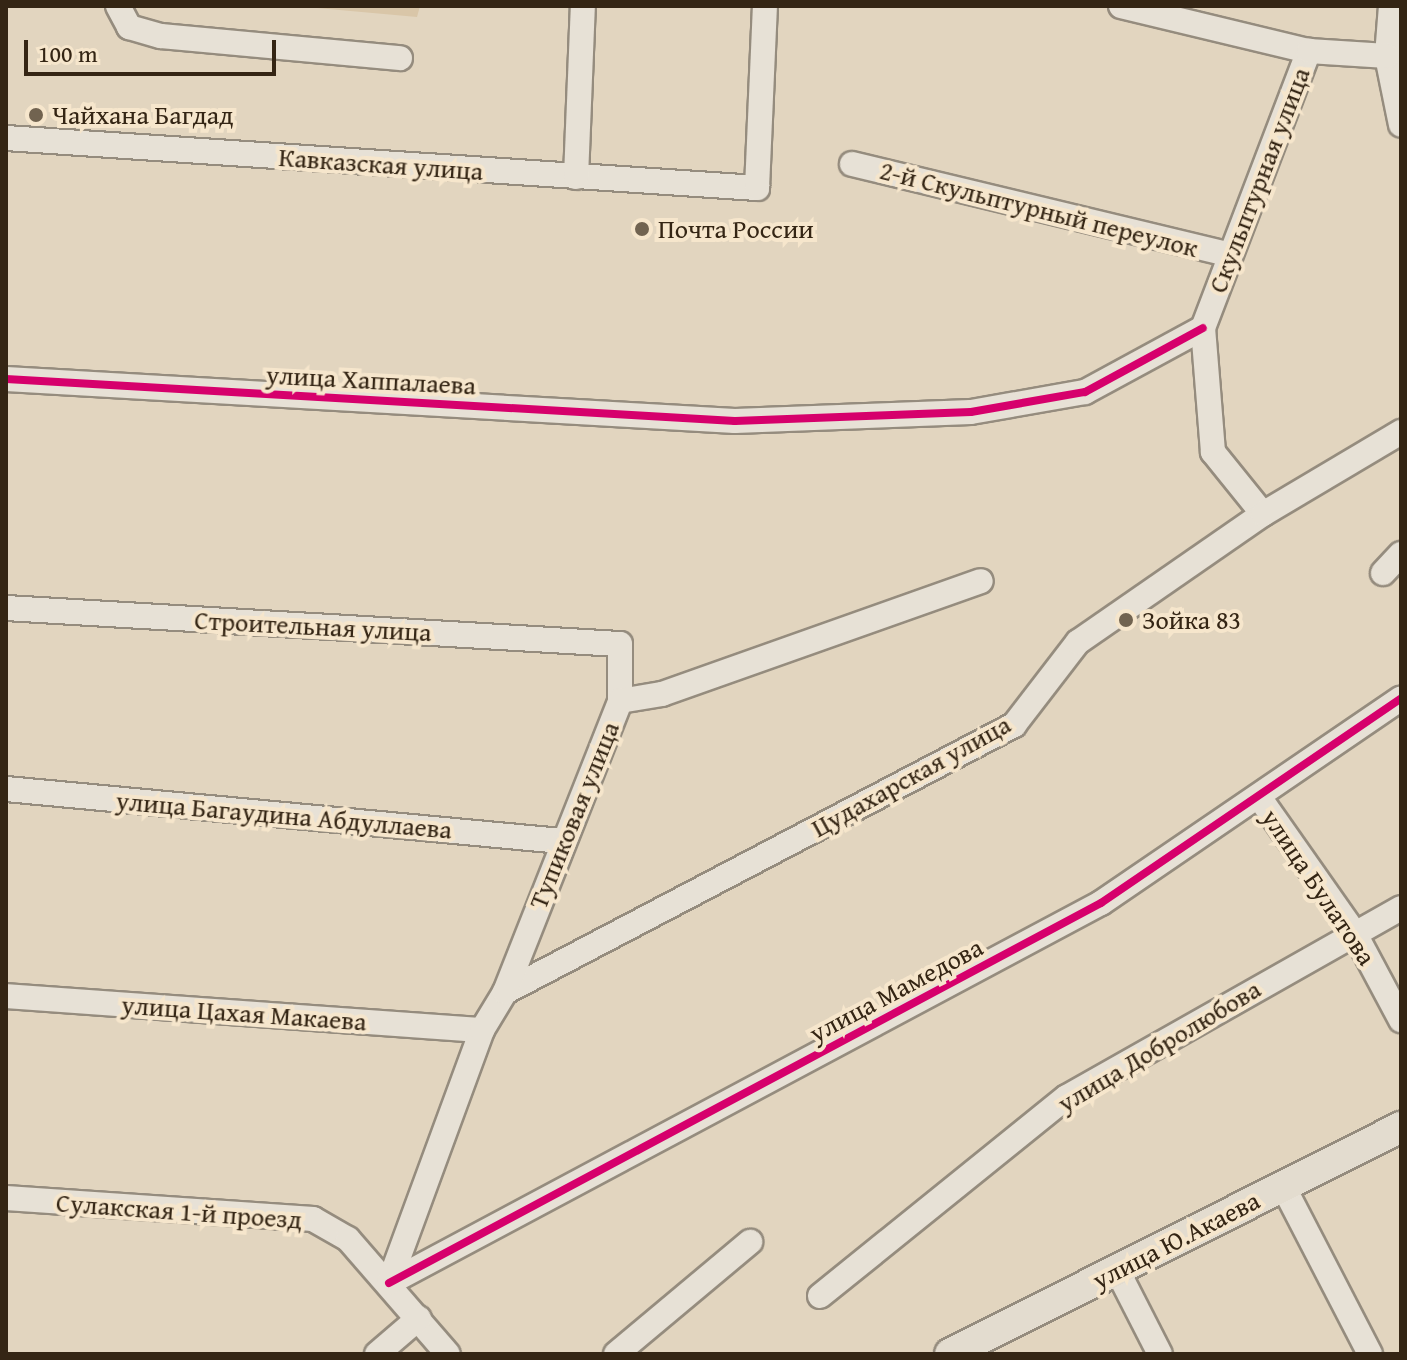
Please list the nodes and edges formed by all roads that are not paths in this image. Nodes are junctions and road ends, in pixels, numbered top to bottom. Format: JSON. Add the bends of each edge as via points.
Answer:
{"nodes":[{"id":1,"x":118,"y":6,"type":"edge"},
{"id":2,"x":583,"y":6,"type":"edge"},
{"id":3,"x":765,"y":6,"type":"edge"},
{"id":4,"x":1121,"y":6,"type":"edge"},
{"id":5,"x":1391,"y":6,"type":"edge"},
{"id":6,"x":1309,"y":51,"type":"junction"},
{"id":7,"x":1387,"y":56,"type":"junction"},
{"id":8,"x":400,"y":58,"type":"dead end"},
{"id":9,"x":1401,"y":125,"type":"edge"},
{"id":10,"x":6,"y":138,"type":"edge"},
{"id":11,"x":852,"y":164,"type":"dead end"},
{"id":12,"x":576,"y":177,"type":"junction"},
{"id":13,"x":1226,"y":254,"type":"junction"},
{"id":14,"x":1203,"y":328,"type":"junction"},
{"id":15,"x":6,"y":379,"type":"edge"},
{"id":16,"x":1401,"y":432,"type":"edge"},
{"id":17,"x":1263,"y":514,"type":"junction"},
{"id":18,"x":1401,"y":554,"type":"edge"},
{"id":19,"x":1383,"y":573,"type":"dead end"},
{"id":20,"x":981,"y":581,"type":"dead end"},
{"id":21,"x":6,"y":608,"type":"edge"},
{"id":22,"x":1401,"y":698,"type":"edge"},
{"id":23,"x":620,"y":701,"type":"junction"},
{"id":24,"x":6,"y":789,"type":"edge"},
{"id":25,"x":1259,"y":797,"type":"junction"},
{"id":26,"x":561,"y":841,"type":"junction"},
{"id":27,"x":1401,"y":908,"type":"edge"},
{"id":28,"x":1354,"y":932,"type":"junction"},
{"id":29,"x":522,"y":946,"type":"junction"},
{"id":30,"x":544,"y":971,"type":"junction"},
{"id":31,"x":505,"y":992,"type":"junction"},
{"id":32,"x":6,"y":996,"type":"edge"},
{"id":33,"x":1401,"y":1020,"type":"edge"},
{"id":34,"x":482,"y":1030,"type":"junction"},
{"id":35,"x":1401,"y":1127,"type":"edge"},
{"id":36,"x":1283,"y":1186,"type":"junction"},
{"id":37,"x":6,"y":1198,"type":"edge"},
{"id":38,"x":750,"y":1242,"type":"dead end"},
{"id":39,"x":1117,"y":1270,"type":"junction"},
{"id":40,"x":389,"y":1283,"type":"junction"},
{"id":41,"x":820,"y":1296,"type":"dead end"},
{"id":42,"x":419,"y":1318,"type":"junction"},
{"id":43,"x":956,"y":1353,"type":"edge"},
{"id":44,"x":377,"y":1354,"type":"edge"},
{"id":45,"x":448,"y":1354,"type":"edge"},
{"id":46,"x":616,"y":1354,"type":"edge"},
{"id":47,"x":1160,"y":1354,"type":"edge"},
{"id":48,"x":1370,"y":1354,"type":"edge"}],
"edges":[{"from":1,"to":8,"type":"street","via":[[129,27],[161,36]]},
{"from":2,"to":12,"type":"street"},
{"from":3,"to":12,"type":"street","name":"Кавказская улица","via":[[757,188]]},
{"from":4,"to":6,"type":"street"},
{"from":5,"to":7,"type":"street"},
{"from":6,"to":7,"type":"street","name":"Скульптурная улица"},
{"from":6,"to":13,"type":"street","name":"Скульптурная улица"},
{"from":7,"to":9,"type":"street"},
{"from":10,"to":12,"type":"street","name":"Кавказская улица"},
{"from":11,"to":13,"type":"street","name":"2-й Скульптурный переулок"},
{"from":13,"to":14,"type":"street","name":"Скульптурная улица"},
{"from":14,"to":15,"type":"street","name":"улица Хаппалаева","via":[[1085,392],[971,412],[735,421]]},
{"from":14,"to":17,"type":"street","name":"Скульптурная улица","via":[[1213,452]]},
{"from":16,"to":17,"type":"street","name":"Цудахарская улица"},
{"from":17,"to":30,"type":"street","name":"Цудахарская улица","via":[[1078,642],[1014,725]]},
{"from":18,"to":19,"type":"street"},
{"from":20,"to":23,"type":"street","name":"Тупиковая улица","via":[[662,694]]},
{"from":21,"to":23,"type":"street","name":"Строительная улица","via":[[620,644]]},
{"from":22,"to":25,"type":"street","name":"улица Мамедова"},
{"from":23,"to":26,"type":"street","name":"Тупиковая улица"},
{"from":24,"to":26,"type":"street","name":"улица Багаудина Абдуллаева"},
{"from":25,"to":28,"type":"street","name":"улица Булатова"},
{"from":25,"to":40,"type":"street","name":"улица Мамедова","via":[[1101,903]]},
{"from":26,"to":29,"type":"street","name":"Тупиковая улица"},
{"from":27,"to":28,"type":"street","name":"улица Добролюбова"},
{"from":28,"to":33,"type":"street","name":"улица Булатова"},
{"from":28,"to":41,"type":"street","name":"улица Добролюбова","via":[[1067,1097]]},
{"from":29,"to":30,"type":"street"},
{"from":29,"to":31,"type":"street","name":"Тупиковая улица"},
{"from":30,"to":31,"type":"street","name":"Цудахарская улица"},
{"from":31,"to":34,"type":"street","name":"Тупиковая улица"},
{"from":32,"to":34,"type":"street","name":"улица Цахая Макаева"},
{"from":34,"to":40,"type":"street","name":"Тупиковая улица"},
{"from":35,"to":36,"type":"main road","name":"улица Ю.Акаева"},
{"from":36,"to":39,"type":"main road","name":"улица Ю.Акаева"},
{"from":36,"to":48,"type":"street"},
{"from":37,"to":40,"type":"street","name":"Сулакская 1-й проезд","via":[[313,1219],[348,1239]]},
{"from":38,"to":46,"type":"street"},
{"from":39,"to":43,"type":"main road","name":"улица Ю.Акаева"},
{"from":39,"to":47,"type":"street"},
{"from":40,"to":42,"type":"street","name":"Сулакская 1-й проезд"},
{"from":42,"to":44,"type":"street"},
{"from":42,"to":45,"type":"street","name":"Сулакская 1-й проезд"}]}
